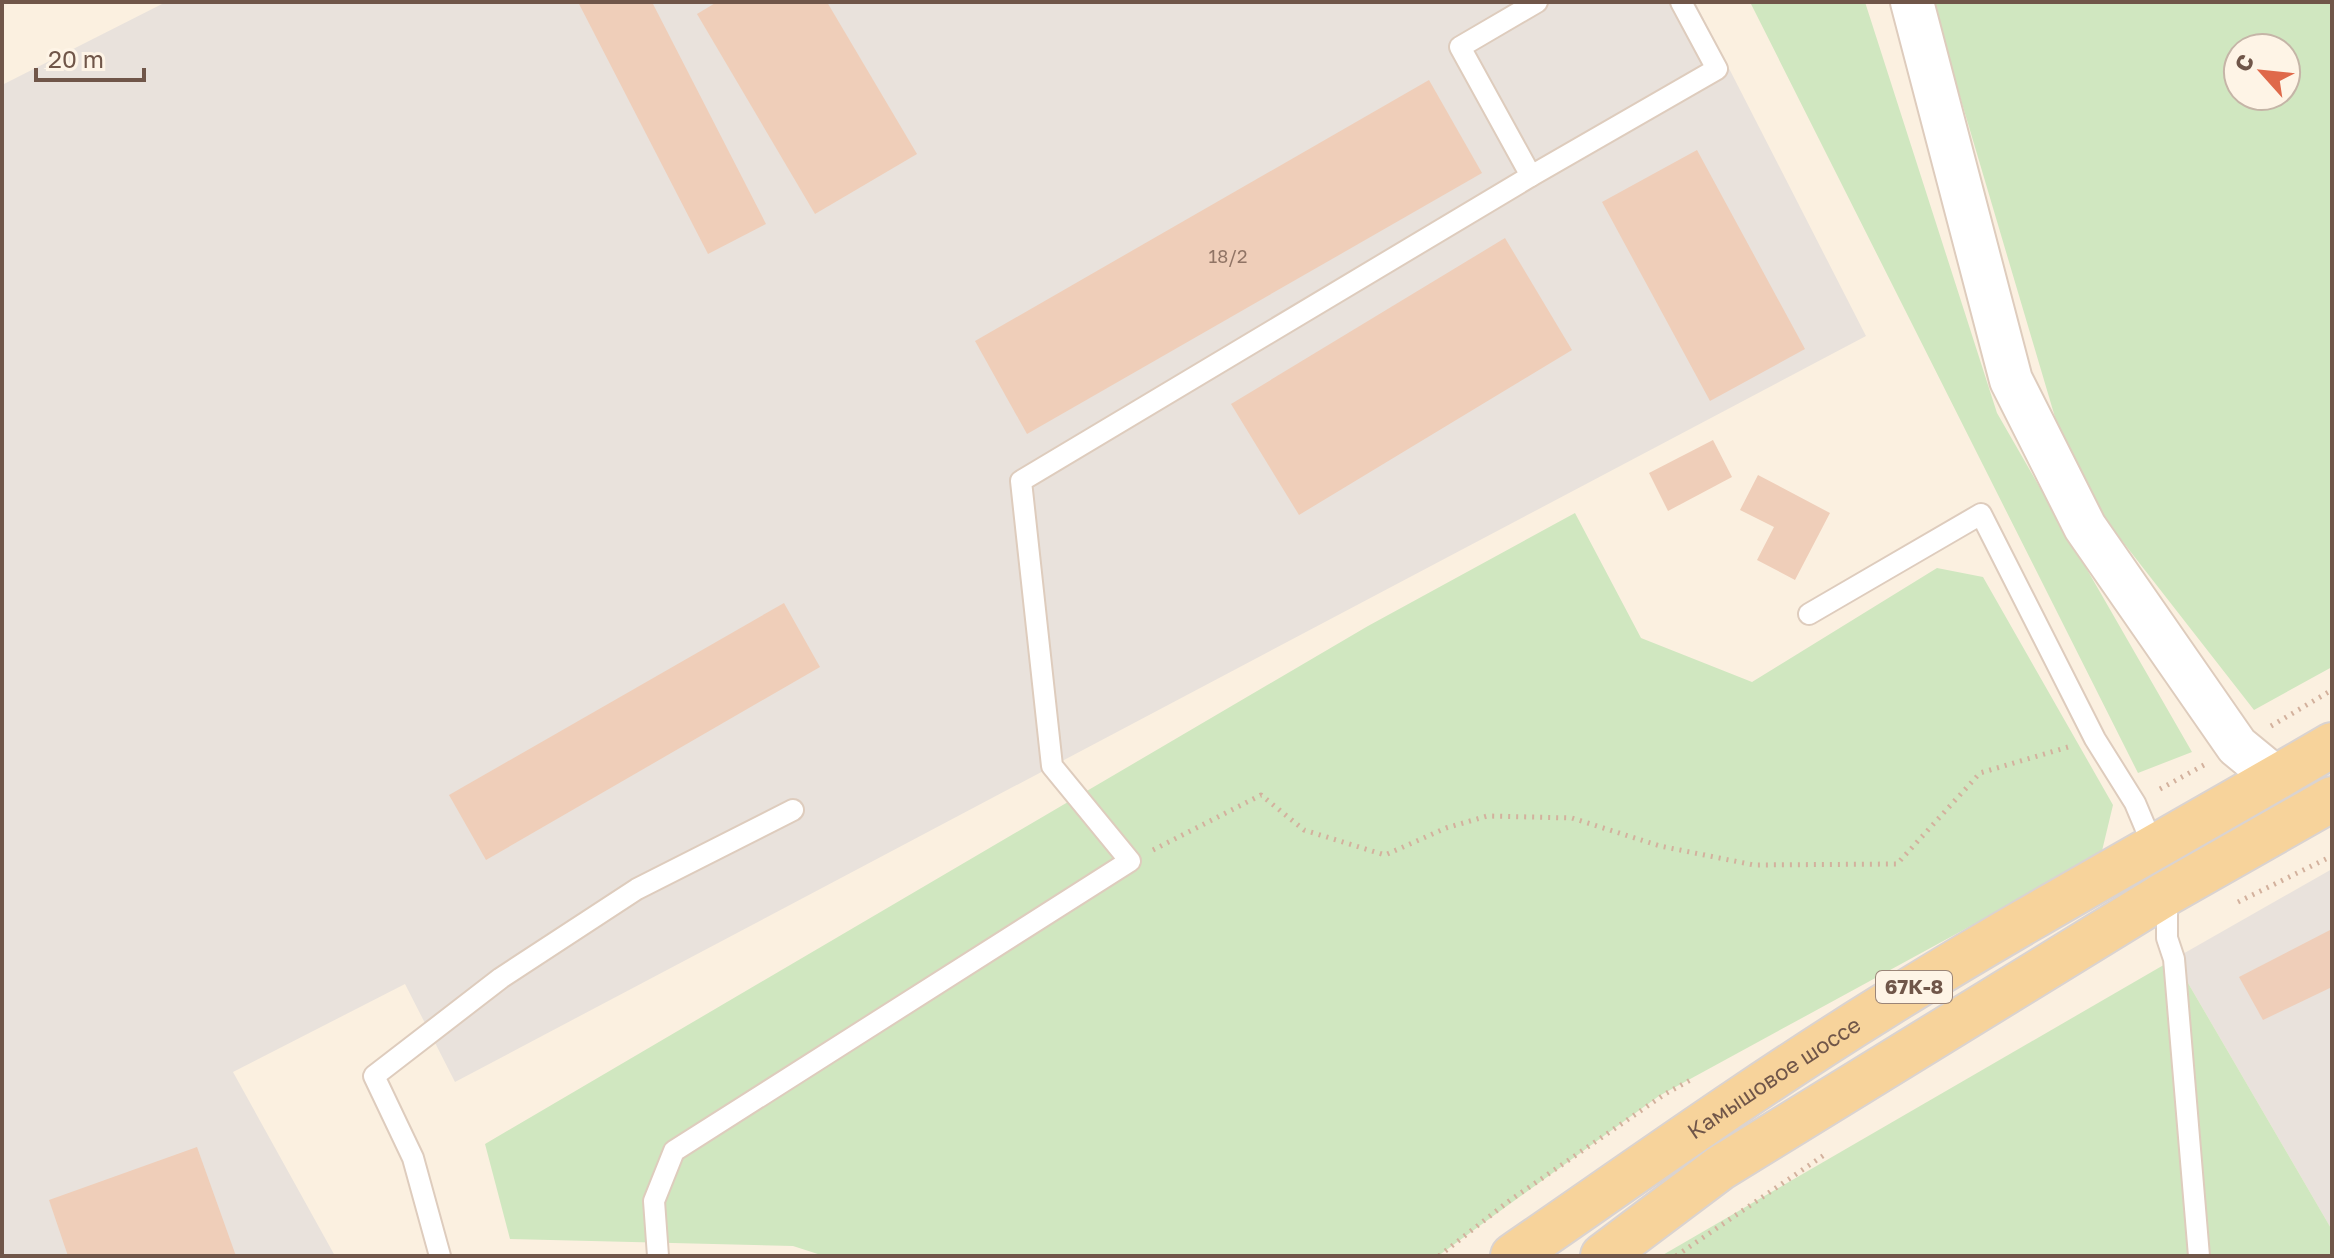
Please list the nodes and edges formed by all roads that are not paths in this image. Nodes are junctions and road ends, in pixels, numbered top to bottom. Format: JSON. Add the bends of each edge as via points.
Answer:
{"nodes":[{"id":1,"x":1537,"y":2,"type":"edge"},
{"id":2,"x":1681,"y":2,"type":"edge"},
{"id":3,"x":1912,"y":2,"type":"edge"},
{"id":4,"x":1531,"y":176,"type":"junction"},
{"id":5,"x":1809,"y":614,"type":"dead end"},
{"id":6,"x":2332,"y":745,"type":"edge"},
{"id":7,"x":2276,"y":778,"type":"junction"},
{"id":8,"x":2332,"y":799,"type":"edge"},
{"id":9,"x":793,"y":810,"type":"dead end"},
{"id":10,"x":2154,"y":848,"type":"junction"},
{"id":11,"x":2167,"y":893,"type":"junction"},
{"id":12,"x":440,"y":1256,"type":"edge"},
{"id":13,"x":658,"y":1256,"type":"edge"},
{"id":14,"x":1513,"y":1256,"type":"edge"},
{"id":15,"x":1603,"y":1256,"type":"edge"},
{"id":16,"x":2199,"y":1256,"type":"edge"}],
"edges":[{"from":1,"to":4,"type":"lane","via":[[1460,47]]},
{"from":2,"to":4,"type":"lane","via":[[1717,69]]},
{"from":3,"to":7,"type":"street","via":[[2011,380],[2085,527],[2237,746]]},
{"from":4,"to":13,"type":"lane","via":[[1021,481],[1052,766],[1130,861],[674,1151],[654,1201]]},
{"from":5,"to":10,"type":"lane","via":[[1981,514]]},
{"from":6,"to":7,"type":"main road","name":"Камышовое шоссе","number":"67К-8"},
{"from":7,"to":10,"type":"main road","name":"Камышовое шоссе","number":"67К-8"},
{"from":8,"to":11,"type":"main road","name":"Камышовое шоссе","number":"67К-8"},
{"from":9,"to":12,"type":"lane","via":[[637,889],[501,978],[374,1076],[413,1158]]},
{"from":10,"to":14,"type":"main road","name":"Камышовое шоссе","number":"67К-8","via":[[1878,1009]]},
{"from":11,"to":15,"type":"main road","name":"Камышовое шоссе","number":"67К-8","via":[[1720,1168]]},
{"from":11,"to":16,"type":"lane"}]}
